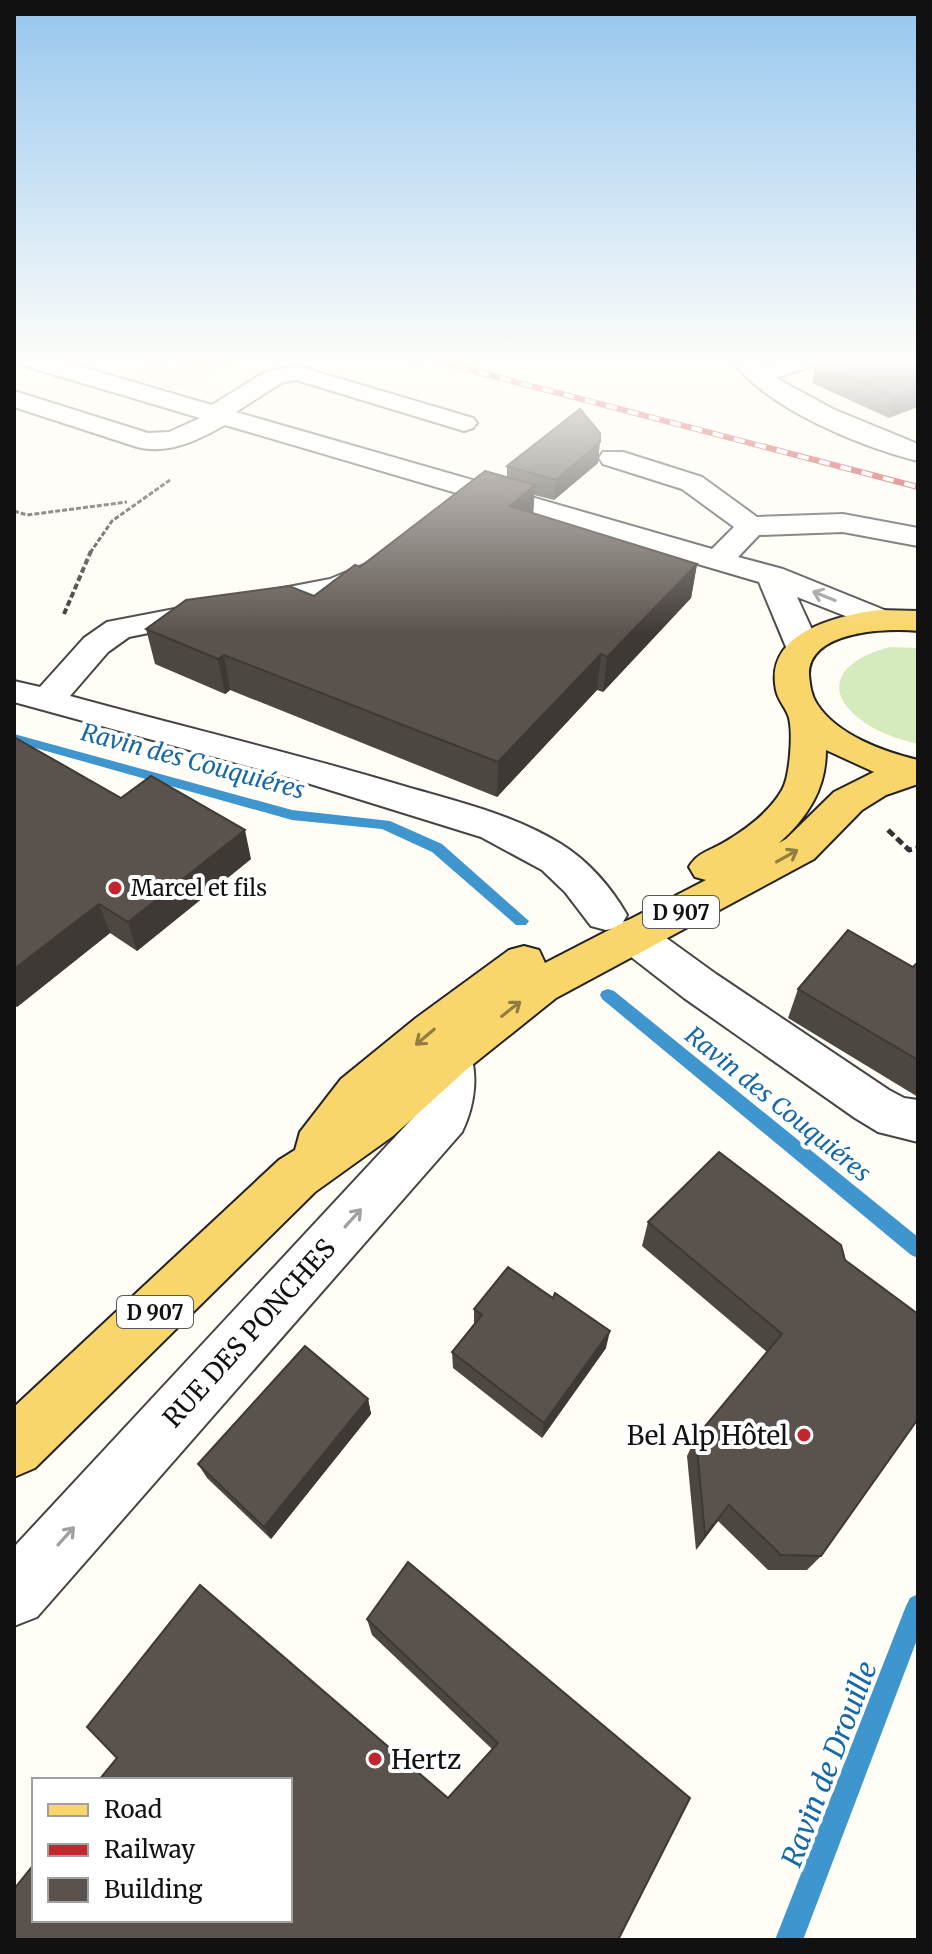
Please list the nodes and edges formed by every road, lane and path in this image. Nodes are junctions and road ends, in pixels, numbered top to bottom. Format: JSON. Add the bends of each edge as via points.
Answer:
{"nodes":[{"id":1,"x":413,"y":452,"type":"edge"},
{"id":2,"x":420,"y":452,"type":"edge"},
{"id":3,"x":421,"y":455,"type":"junction"},
{"id":4,"x":613,"y":458,"type":"dead end"},
{"id":5,"x":14,"y":514,"type":"edge"},
{"id":6,"x":751,"y":526,"type":"junction"},
{"id":7,"x":918,"y":537,"type":"edge"},
{"id":8,"x":405,"y":547,"type":"edge"},
{"id":9,"x":718,"y":560,"type":"junction"},
{"id":10,"x":772,"y":576,"type":"junction"},
{"id":11,"x":876,"y":618,"type":"junction"},
{"id":12,"x":918,"y":621,"type":"edge"},
{"id":13,"x":803,"y":647,"type":"junction"},
{"id":14,"x":31,"y":696,"type":"edge"},
{"id":15,"x":807,"y":716,"type":"junction"},
{"id":16,"x":916,"y":772,"type":"edge"},
{"id":17,"x":880,"y":822,"type":"dead end"},
{"id":18,"x":918,"y":848,"type":"edge"},
{"id":19,"x":619,"y":925,"type":"junction"},
{"id":20,"x":450,"y":1057,"type":"junction"},
{"id":21,"x":918,"y":1121,"type":"edge"},
{"id":22,"x":297,"y":1176,"type":"junction"},
{"id":23,"x":14,"y":1447,"type":"edge"},
{"id":24,"x":14,"y":1594,"type":"edge"}],
"edges":[{"from":1,"to":3,"type":"street"},
{"from":2,"to":3,"type":"street"},
{"from":3,"to":9,"type":"street"},
{"from":4,"to":6,"type":"street","via":[[692,483]]},
{"from":5,"to":14,"type":"path","via":[[130,502],[92,543]]},
{"from":6,"to":7,"type":"street","via":[[843,523]]},
{"from":6,"to":9,"type":"street"},
{"from":8,"to":14,"type":"street","via":[[345,585],[119,629]]},
{"from":9,"to":10,"type":"street"},
{"from":11,"to":10,"type":"street","one_way":true},
{"from":10,"to":13,"type":"street"},
{"from":11,"to":12,"type":"main road"},
{"from":11,"to":13,"type":"main road","via":[[827,630]]},
{"from":13,"to":15,"type":"main road","via":[[793,668],[793,691]]},
{"from":14,"to":19,"type":"street","via":[[337,777],[470,819],[549,855]]},
{"from":15,"to":16,"type":"main road","via":[[833,739],[870,759]]},
{"from":15,"to":19,"type":"main road","number":"D 907","via":[[805,783],[779,822]]},
{"from":19,"to":16,"type":"main road","number":"D 907","one_way":true,"via":[[725,891],[800,849],[848,801]]},
{"from":17,"to":18,"type":"path","via":[[909,850]]},
{"from":20,"to":19,"type":"main road","number":"D 907","one_way":true},
{"from":19,"to":21,"type":"street","via":[[872,1104],[895,1117]]},
{"from":19,"to":22,"type":"main road","number":"D 907","one_way":true,"via":[[528,959],[432,1031],[358,1093]]},
{"from":20,"to":22,"type":"main road","number":"D 907","via":[[376,1121]]},
{"from":24,"to":20,"type":"street","name":"RUE DES PONCHES","one_way":true,"via":[[445,1117]]},
{"from":22,"to":23,"type":"main road","number":"D 907"}]}
